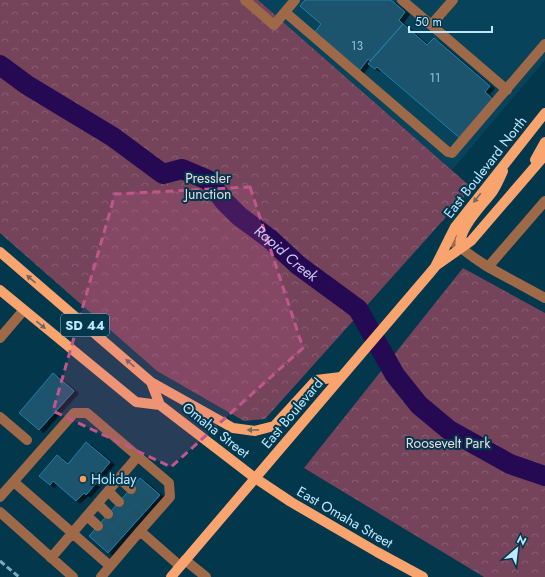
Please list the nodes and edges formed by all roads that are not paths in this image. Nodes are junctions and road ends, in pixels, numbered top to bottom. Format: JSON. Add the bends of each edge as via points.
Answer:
{"nodes":[{"id":1,"x":245,"y":0,"type":"edge"},
{"id":2,"x":295,"y":0,"type":"edge"},
{"id":3,"x":402,"y":0,"type":"edge"},
{"id":4,"x":453,"y":0,"type":"edge"},
{"id":5,"x":284,"y":12,"type":"junction"},
{"id":6,"x":431,"y":25,"type":"junction"},
{"id":7,"x":545,"y":44,"type":"edge"},
{"id":8,"x":506,"y":90,"type":"junction"},
{"id":9,"x":545,"y":113,"type":"edge"},
{"id":10,"x":545,"y":142,"type":"edge"},
{"id":11,"x":513,"y":153,"type":"junction"},
{"id":12,"x":545,"y":155,"type":"edge"},
{"id":13,"x":526,"y":178,"type":"junction"},
{"id":14,"x":545,"y":201,"type":"edge"},
{"id":15,"x":449,"y":239,"type":"junction"},
{"id":16,"x":461,"y":248,"type":"junction"},
{"id":17,"x":0,"y":252,"type":"edge"},
{"id":18,"x":435,"y":267,"type":"junction"},
{"id":19,"x":488,"y":267,"type":"junction"},
{"id":20,"x":0,"y":290,"type":"edge"},
{"id":21,"x":545,"y":298,"type":"edge"},
{"id":22,"x":24,"y":311,"type":"junction"},
{"id":23,"x":0,"y":338,"type":"edge"},
{"id":24,"x":341,"y":377,"type":"junction"},
{"id":25,"x":151,"y":382,"type":"junction"},
{"id":26,"x":160,"y":405,"type":"junction"},
{"id":27,"x":0,"y":416,"type":"edge"},
{"id":28,"x":27,"y":440,"type":"dead end"},
{"id":29,"x":138,"y":456,"type":"junction"},
{"id":30,"x":119,"y":478,"type":"junction"},
{"id":31,"x":255,"y":478,"type":"junction"},
{"id":32,"x":14,"y":482,"type":"junction"},
{"id":33,"x":130,"y":489,"type":"tunnel mouth"},
{"id":34,"x":108,"y":491,"type":"junction"},
{"id":35,"x":0,"y":497,"type":"edge"},
{"id":36,"x":119,"y":502,"type":"tunnel mouth"},
{"id":37,"x":98,"y":504,"type":"junction"},
{"id":38,"x":0,"y":512,"type":"edge"},
{"id":39,"x":108,"y":514,"type":"tunnel mouth"},
{"id":40,"x":87,"y":516,"type":"junction"},
{"id":41,"x":98,"y":526,"type":"tunnel mouth"},
{"id":42,"x":138,"y":529,"type":"junction"},
{"id":43,"x":72,"y":533,"type":"junction"},
{"id":44,"x":51,"y":558,"type":"junction"},
{"id":45,"x":182,"y":563,"type":"junction"},
{"id":46,"x":110,"y":566,"type":"junction"},
{"id":47,"x":73,"y":577,"type":"edge"},
{"id":48,"x":101,"y":577,"type":"edge"},
{"id":49,"x":171,"y":577,"type":"edge"},
{"id":50,"x":206,"y":577,"type":"edge"},
{"id":51,"x":423,"y":577,"type":"edge"}],
"edges":[{"from":1,"to":5,"type":"street","via":[[274,24]]},
{"from":2,"to":5,"type":"street"},
{"from":3,"to":6,"type":"street"},
{"from":4,"to":6,"type":"street"},
{"from":5,"to":8,"type":"street","via":[[448,152],[456,151]]},
{"from":6,"to":8,"type":"street"},
{"from":7,"to":8,"type":"street"},
{"from":9,"to":11,"type":"main road","name":"East Boulevard North"},
{"from":10,"to":13,"type":"main road"},
{"from":11,"to":15,"type":"main road","name":"East Boulevard North","one_way":true,"via":[[455,227]]},
{"from":11,"to":16,"type":"main road","via":[[494,190],[467,225],[460,243]]},
{"from":12,"to":13,"type":"main road"},
{"from":13,"to":16,"type":"main road","via":[[471,241]]},
{"from":14,"to":19,"type":"street"},
{"from":15,"to":16,"type":"street"},
{"from":15,"to":18,"type":"main road","name":"East Boulevard"},
{"from":16,"to":18,"type":"main road","name":"East Boulevard"},
{"from":16,"to":19,"type":"street"},
{"from":25,"to":17,"type":"main road","name":"Omaha Street","number":"SD 44","one_way":true},
{"from":18,"to":24,"type":"main road","name":"East Boulevard"},
{"from":19,"to":21,"type":"street"},
{"from":20,"to":22,"type":"main road","name":"Omaha Street","number":"SD 44"},
{"from":22,"to":23,"type":"street"},
{"from":22,"to":26,"type":"main road","name":"Omaha Street","number":"SD 44","one_way":true,"via":[[136,402]]},
{"from":24,"to":25,"type":"main road","one_way":true,"via":[[316,380],[274,426],[255,431],[234,428]]},
{"from":24,"to":31,"type":"main road","name":"East Boulevard"},
{"from":25,"to":26,"type":"main road","name":"Omaha Street","number":"SD 44"},
{"from":26,"to":31,"type":"main road","name":"Omaha Street"},
{"from":27,"to":28,"type":"street"},
{"from":29,"to":30,"type":"street"},
{"from":29,"to":32,"type":"street","via":[[87,413],[74,413]]},
{"from":29,"to":42,"type":"street","via":[[169,483],[170,497],[154,509]]},
{"from":30,"to":33,"type":"street"},
{"from":30,"to":34,"type":"street"},
{"from":31,"to":45,"type":"main road","name":"East Boulevard"},
{"from":31,"to":51,"type":"main road","name":"East Omaha Street","via":[[291,502]]},
{"from":32,"to":35,"type":"street"},
{"from":32,"to":43,"type":"street"},
{"from":34,"to":36,"type":"street"},
{"from":34,"to":37,"type":"street"},
{"from":37,"to":39,"type":"street"},
{"from":37,"to":40,"type":"street"},
{"from":38,"to":44,"type":"street"},
{"from":40,"to":41,"type":"street"},
{"from":40,"to":43,"type":"street"},
{"from":42,"to":45,"type":"street"},
{"from":42,"to":46,"type":"street","via":[[121,546]]},
{"from":43,"to":44,"type":"street"},
{"from":43,"to":46,"type":"street"},
{"from":44,"to":47,"type":"street"},
{"from":45,"to":49,"type":"main road","name":"East Boulevard"},
{"from":45,"to":50,"type":"street"},
{"from":46,"to":48,"type":"street"}]}
